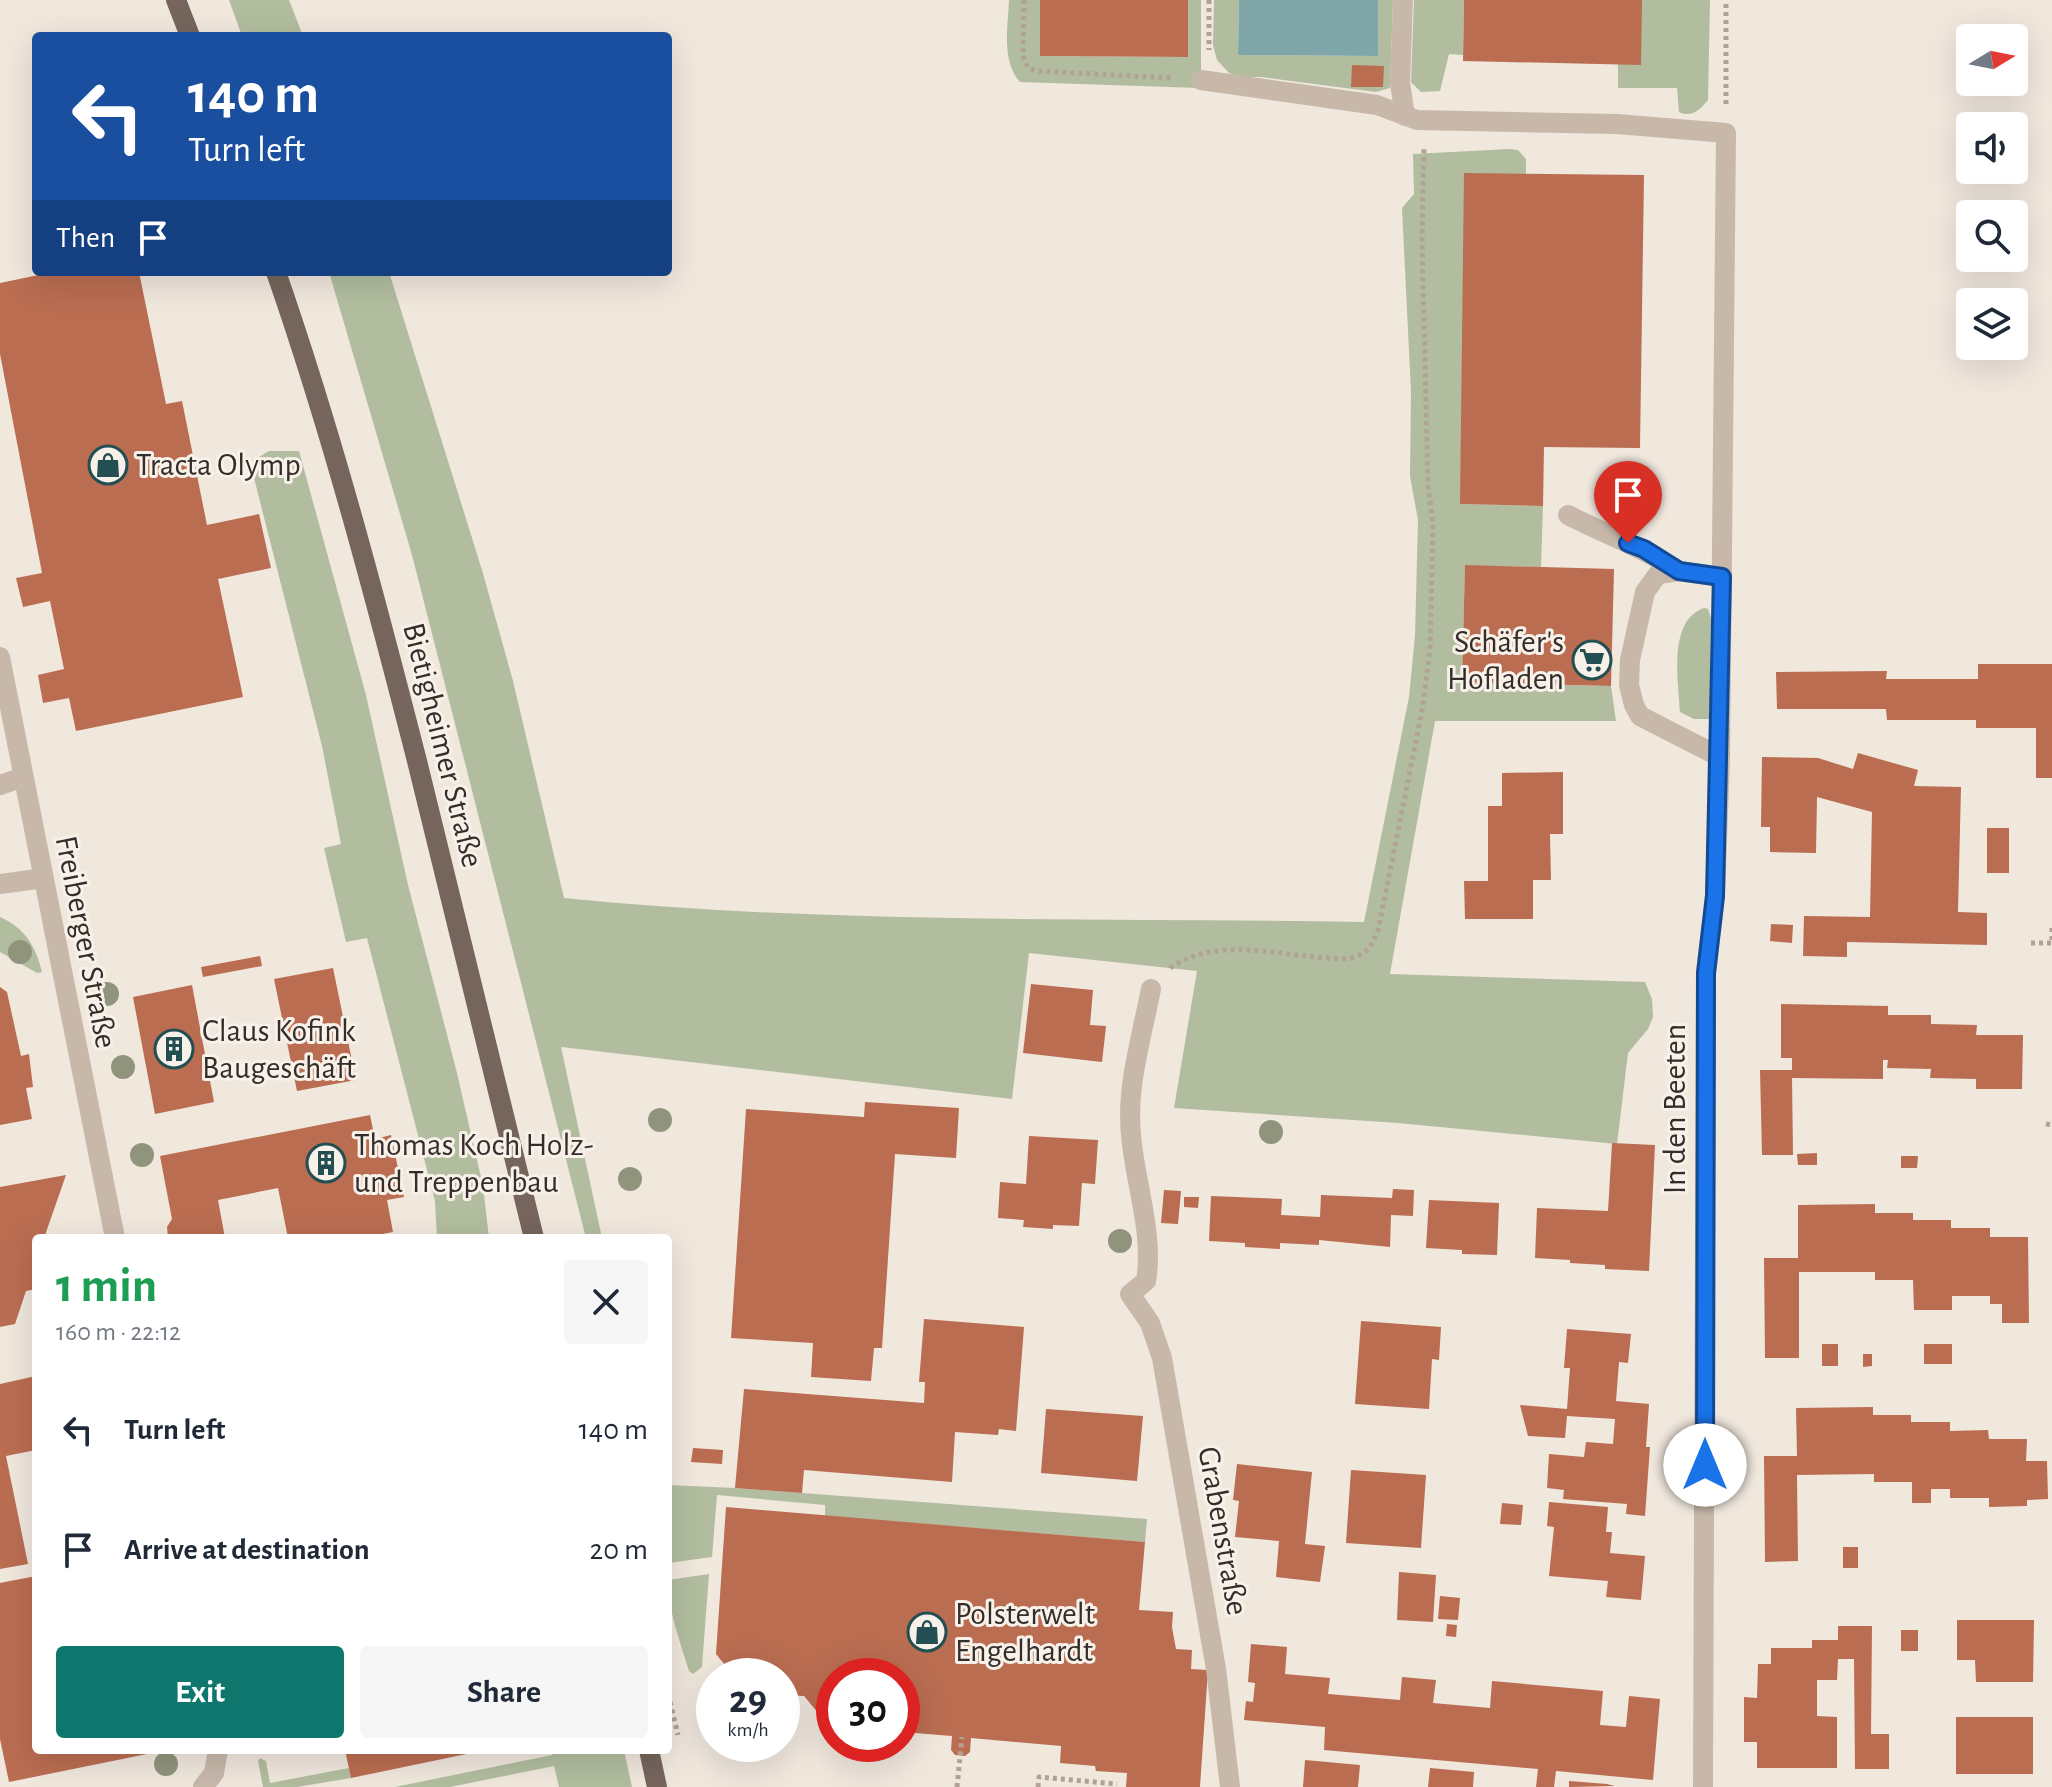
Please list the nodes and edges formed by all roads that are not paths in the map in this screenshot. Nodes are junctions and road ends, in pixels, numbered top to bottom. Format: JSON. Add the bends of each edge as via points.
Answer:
{"nodes":[{"id":1,"x":1403,"y":0,"type":"edge"},
{"id":2,"x":177,"y":2,"type":"edge"},
{"id":3,"x":188,"y":32,"type":"edge"},
{"id":4,"x":1208,"y":81,"type":"road end"},
{"id":5,"x":1405,"y":116,"type":"junction"},
{"id":6,"x":277,"y":276,"type":"edge"},
{"id":7,"x":1568,"y":515,"type":"dead end"},
{"id":8,"x":1679,"y":571,"type":"junction"},
{"id":9,"x":1722,"y":577,"type":"junction"},
{"id":10,"x":0,"y":657,"type":"edge"},
{"id":11,"x":1720,"y":757,"type":"junction"},
{"id":12,"x":23,"y":777,"type":"junction"},
{"id":13,"x":0,"y":785,"type":"edge"},
{"id":14,"x":44,"y":878,"type":"junction"},
{"id":15,"x":0,"y":884,"type":"edge"},
{"id":16,"x":1151,"y":989,"type":"road end"},
{"id":17,"x":114,"y":1234,"type":"edge"},
{"id":18,"x":533,"y":1234,"type":"edge"},
{"id":19,"x":217,"y":1754,"type":"edge"},
{"id":20,"x":650,"y":1754,"type":"edge"},
{"id":21,"x":203,"y":1787,"type":"edge"},
{"id":22,"x":657,"y":1787,"type":"edge"},
{"id":23,"x":1230,"y":1787,"type":"edge"},
{"id":24,"x":1703,"y":1787,"type":"edge"}],
"edges":[{"from":1,"to":5,"type":"street","via":[[1400,83]]},
{"from":2,"to":3,"type":"main road"},
{"from":4,"to":5,"type":"street","via":[[1349,100]]},
{"from":5,"to":9,"type":"street","name":"In den Beeten","via":[[1726,133]]},
{"from":6,"to":18,"type":"main road","name":"Bietigheimer Straße","via":[[359,538]]},
{"from":7,"to":8,"type":"street"},
{"from":8,"to":9,"type":"street"},
{"from":8,"to":11,"type":"street","via":[[1658,574],[1645,592],[1629,685],[1640,716]]},
{"from":9,"to":11,"type":"street","name":"In den Beeten"},
{"from":10,"to":12,"type":"street","name":"Freiberger Straße"},
{"from":11,"to":24,"type":"street","name":"In den Beeten","via":[[1715,896],[1706,973]]},
{"from":12,"to":13,"type":"street"},
{"from":12,"to":14,"type":"street","name":"Freiberger Straße"},
{"from":14,"to":15,"type":"street"},
{"from":14,"to":17,"type":"street","name":"Freiberger Straße"},
{"from":16,"to":23,"type":"street","name":"Grabenstraße","via":[[1132,1085],[1130,1133],[1150,1258],[1146,1281],[1130,1294],[1150,1323],[1162,1358],[1216,1669]]},
{"from":19,"to":21,"type":"street","via":[[214,1773]]},
{"from":20,"to":22,"type":"main road"}]}
